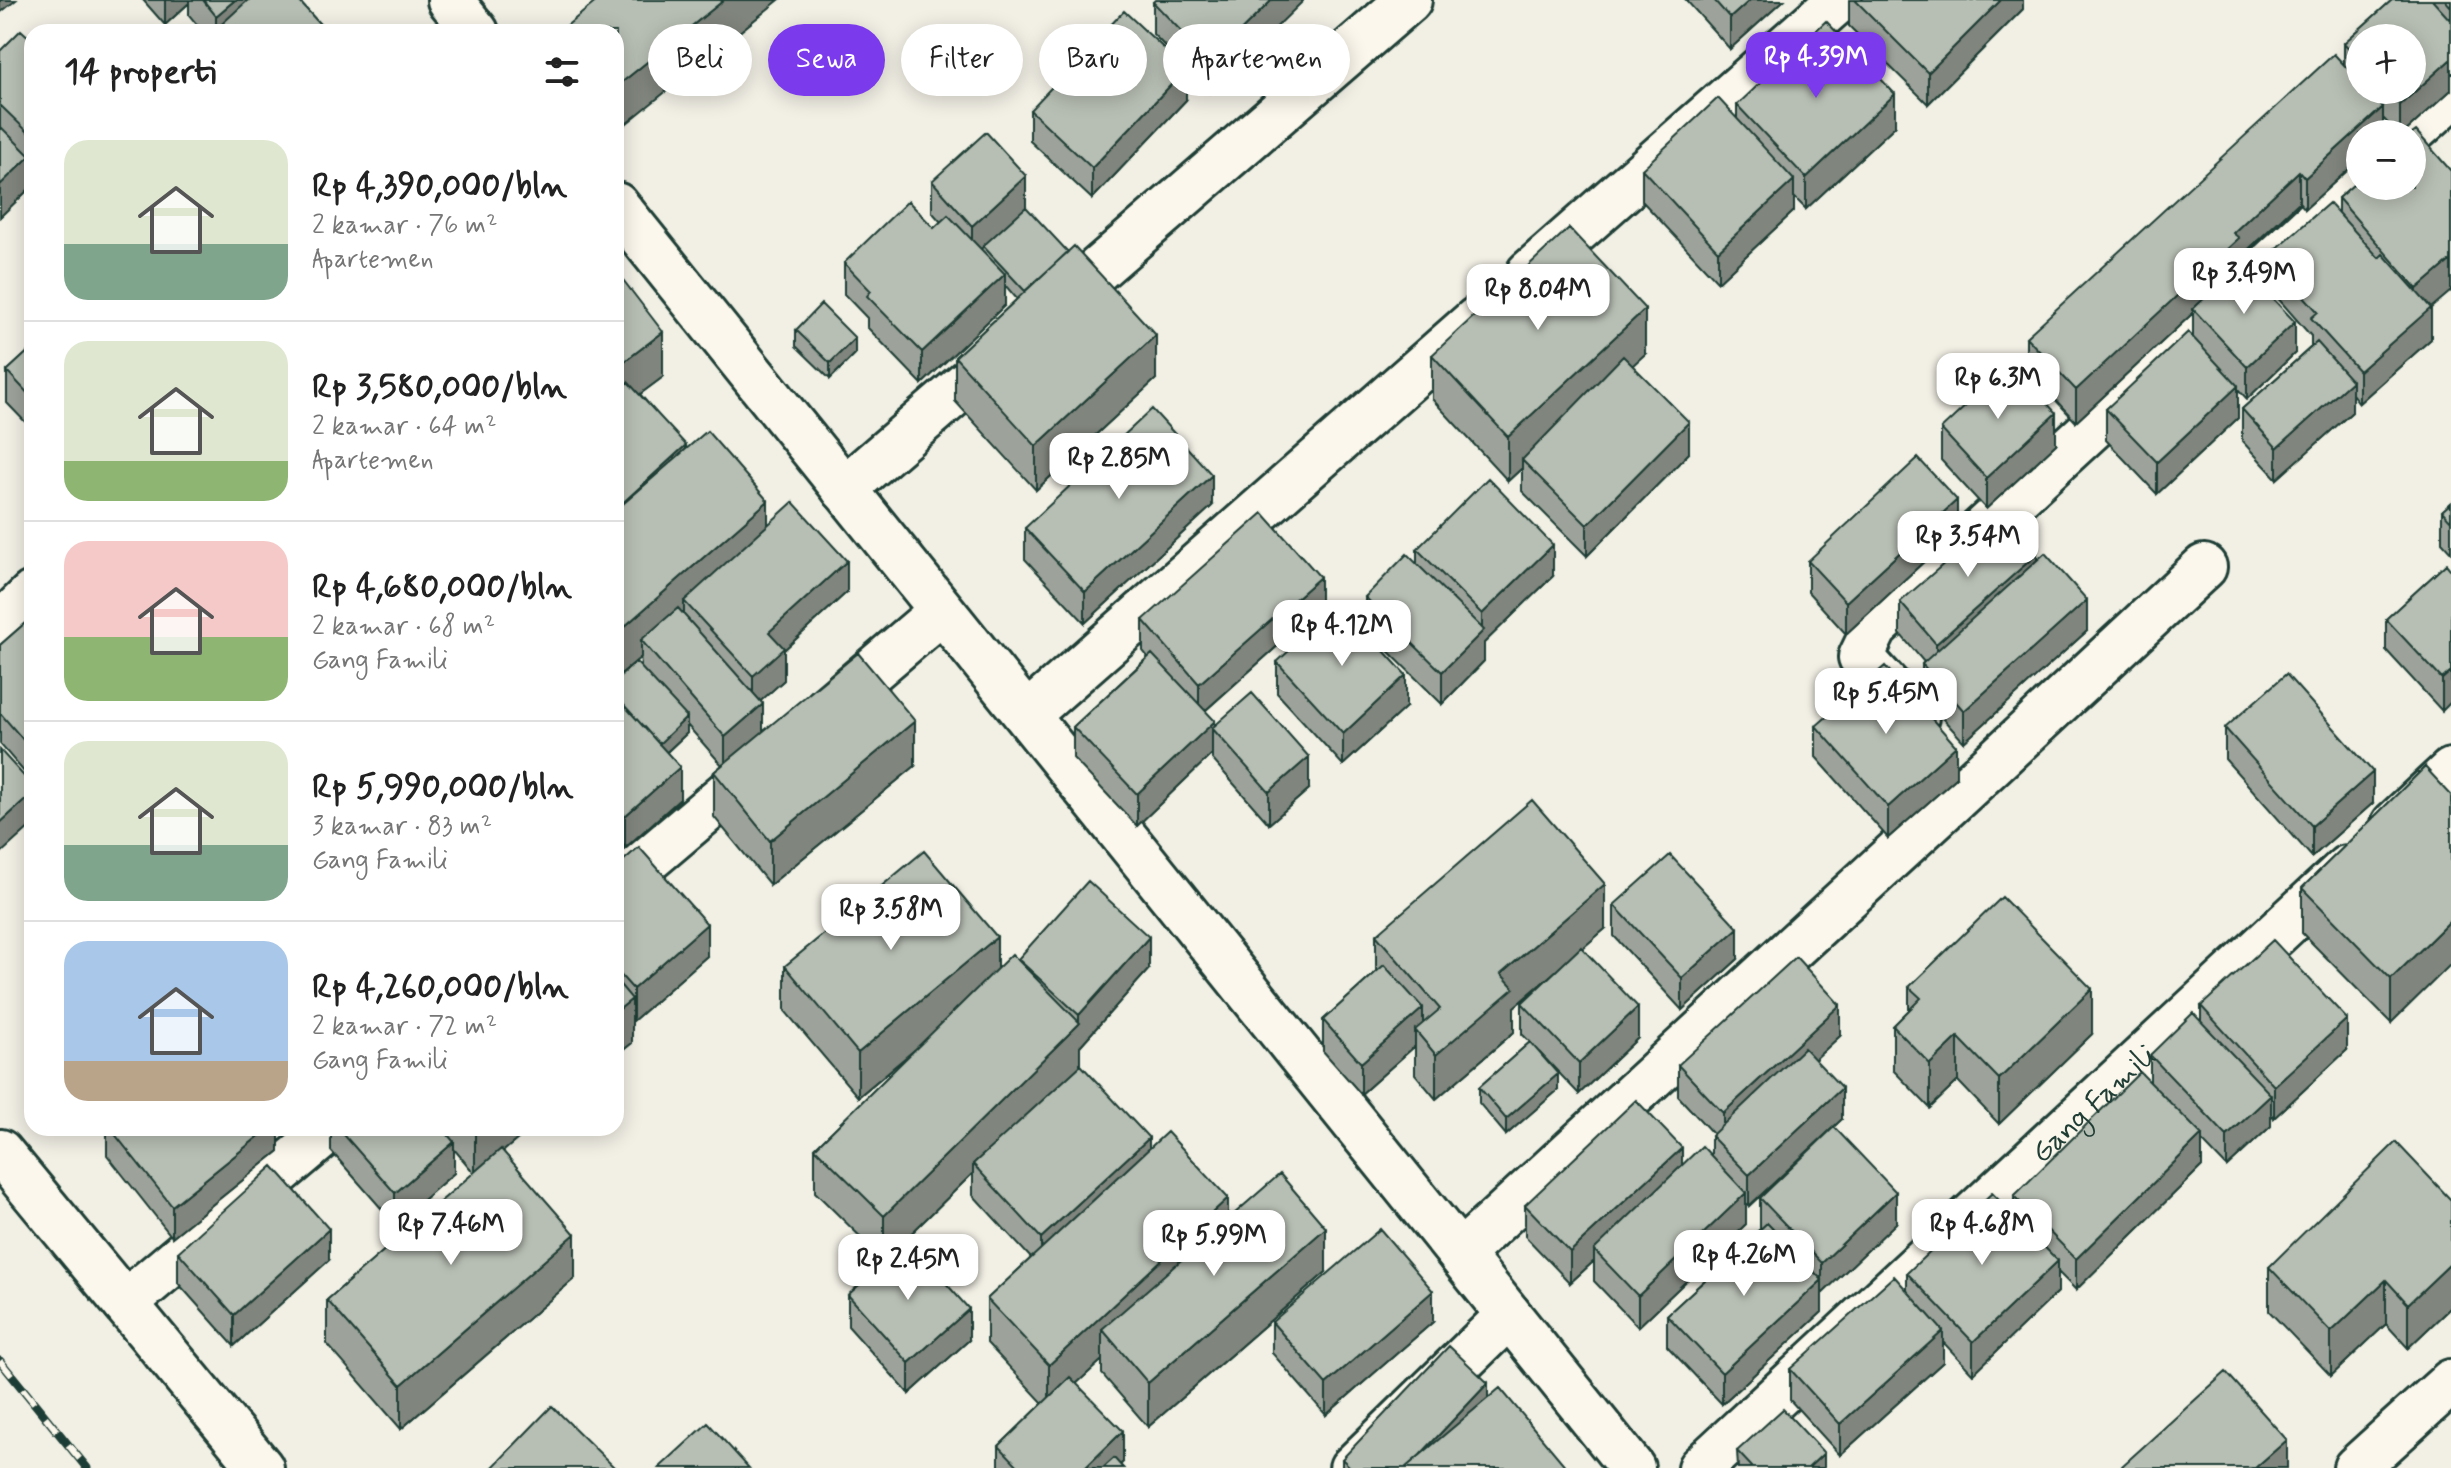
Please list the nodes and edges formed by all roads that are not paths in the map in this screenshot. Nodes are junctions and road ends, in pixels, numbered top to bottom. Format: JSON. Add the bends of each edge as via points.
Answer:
{"nodes":[{"id":1,"x":450,"y":0,"type":"edge"},
{"id":2,"x":1409,"y":0,"type":"edge"},
{"id":3,"x":1839,"y":0,"type":"edge"},
{"id":4,"x":470,"y":24,"type":"edge"},
{"id":5,"x":2451,"y":97,"type":"edge"},
{"id":6,"x":2426,"y":120,"type":"edge"},
{"id":7,"x":2346,"y":194,"type":"edge"},
{"id":8,"x":624,"y":215,"type":"edge"},
{"id":9,"x":844,"y":489,"type":"junction"},
{"id":10,"x":2204,"y":567,"type":"dead end"},
{"id":11,"x":24,"y":602,"type":"edge"},
{"id":12,"x":942,"y":611,"type":"junction"},
{"id":13,"x":0,"y":625,"type":"edge"},
{"id":14,"x":1027,"y":715,"type":"junction"},
{"id":15,"x":2451,"y":771,"type":"edge"},
{"id":16,"x":1973,"y":782,"type":"junction"},
{"id":17,"x":624,"y":880,"type":"edge"},
{"id":18,"x":323,"y":1136,"type":"edge"},
{"id":19,"x":0,"y":1152,"type":"edge"},
{"id":20,"x":1460,"y":1254,"type":"junction"},
{"id":21,"x":125,"y":1303,"type":"junction"},
{"id":22,"x":1509,"y":1315,"type":"junction"},
{"id":23,"x":2451,"y":1382,"type":"edge"},
{"id":24,"x":261,"y":1468,"type":"edge"},
{"id":25,"x":1352,"y":1468,"type":"edge"},
{"id":26,"x":1632,"y":1468,"type":"edge"},
{"id":27,"x":1700,"y":1468,"type":"edge"},
{"id":28,"x":2356,"y":1468,"type":"edge"}],
"edges":[{"from":1,"to":4,"type":"street"},
{"from":2,"to":9,"type":"street"},
{"from":3,"to":14,"type":"street"},
{"from":5,"to":6,"type":"street"},
{"from":7,"to":16,"type":"street","via":[[1875,628],[1861,657]]},
{"from":8,"to":9,"type":"street"},
{"from":9,"to":12,"type":"street"},
{"from":10,"to":16,"type":"street"},
{"from":11,"to":13,"type":"street"},
{"from":12,"to":14,"type":"street"},
{"from":12,"to":17,"type":"street"},
{"from":14,"to":20,"type":"street"},
{"from":15,"to":27,"type":"street","name":"Gang Famili"},
{"from":16,"to":20,"type":"street"},
{"from":18,"to":21,"type":"street"},
{"from":19,"to":21,"type":"street"},
{"from":20,"to":22,"type":"street"},
{"from":21,"to":24,"type":"street"},
{"from":22,"to":25,"type":"street"},
{"from":22,"to":26,"type":"street"},
{"from":23,"to":28,"type":"street"}]}
